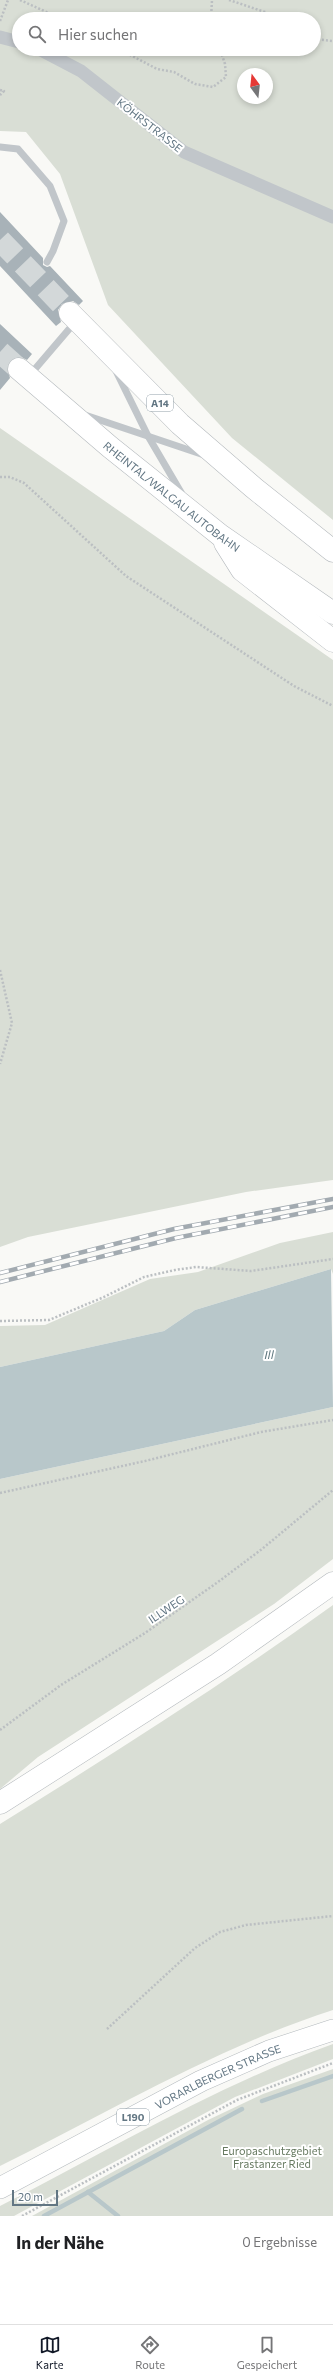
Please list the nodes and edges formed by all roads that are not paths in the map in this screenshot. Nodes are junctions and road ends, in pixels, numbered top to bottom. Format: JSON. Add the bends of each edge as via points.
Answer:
{"nodes":[{"id":1,"x":0,"y":37,"type":"edge"},
{"id":2,"x":12,"y":40,"type":"edge"},
{"id":3,"x":52,"y":56,"type":"edge"},
{"id":4,"x":0,"y":147,"type":"edge"},
{"id":5,"x":333,"y":216,"type":"edge"},
{"id":6,"x":47,"y":262,"type":"dead end"},
{"id":7,"x":74,"y":316,"type":"joint"},
{"id":8,"x":104,"y":347,"type":"junction"},
{"id":9,"x":23,"y":373,"type":"joint"},
{"id":10,"x":65,"y":409,"type":"junction"},
{"id":11,"x":148,"y":436,"type":"junction"},
{"id":12,"x":224,"y":461,"type":"junction"},
{"id":13,"x":194,"y":515,"type":"junction"},
{"id":14,"x":220,"y":535,"type":"junction"},
{"id":15,"x":333,"y":551,"type":"edge"},
{"id":16,"x":333,"y":613,"type":"edge"},
{"id":17,"x":333,"y":641,"type":"edge"},
{"id":18,"x":333,"y":1583,"type":"edge"},
{"id":19,"x":0,"y":1803,"type":"edge"},
{"id":20,"x":333,"y":2030,"type":"edge"},
{"id":21,"x":0,"y":2188,"type":"edge"}],
"edges":[{"from":1,"to":2,"type":"street"},
{"from":3,"to":5,"type":"street","name":"KÖHRSTRASSE","via":[[81,71],[184,152]]},
{"from":4,"to":6,"type":"lane","via":[[18,149],[50,186],[64,221]]},
{"from":7,"to":8,"type":"highway","number":"A14"},
{"from":7,"to":9,"type":"lane"},
{"from":8,"to":11,"type":"lane"},
{"from":8,"to":12,"type":"highway","number":"A14","via":[[180,424]]},
{"from":9,"to":10,"type":"highway","name":"RHEINTAL/WALGAU AUTOBAHN"},
{"from":10,"to":11,"type":"lane"},
{"from":10,"to":13,"type":"highway","name":"RHEINTAL/WALGAU AUTOBAHN"},
{"from":11,"to":12,"type":"lane"},
{"from":11,"to":13,"type":"lane"},
{"from":12,"to":15,"type":"highway","number":"A14"},
{"from":13,"to":14,"type":"highway","name":"RHEINTAL/WALGAU AUTOBAHN"},
{"from":14,"to":16,"type":"highway","name":"RHEINTAL/WALGAU AUTOBAHN"},
{"from":14,"to":17,"type":"highway","via":[[242,570]]},
{"from":18,"to":19,"type":"highway","via":[[218,1664]]},
{"from":20,"to":21,"type":"main road","name":"VORARLBERGER STRASSE","number":"L190","via":[[269,2051],[202,2081]]}]}
